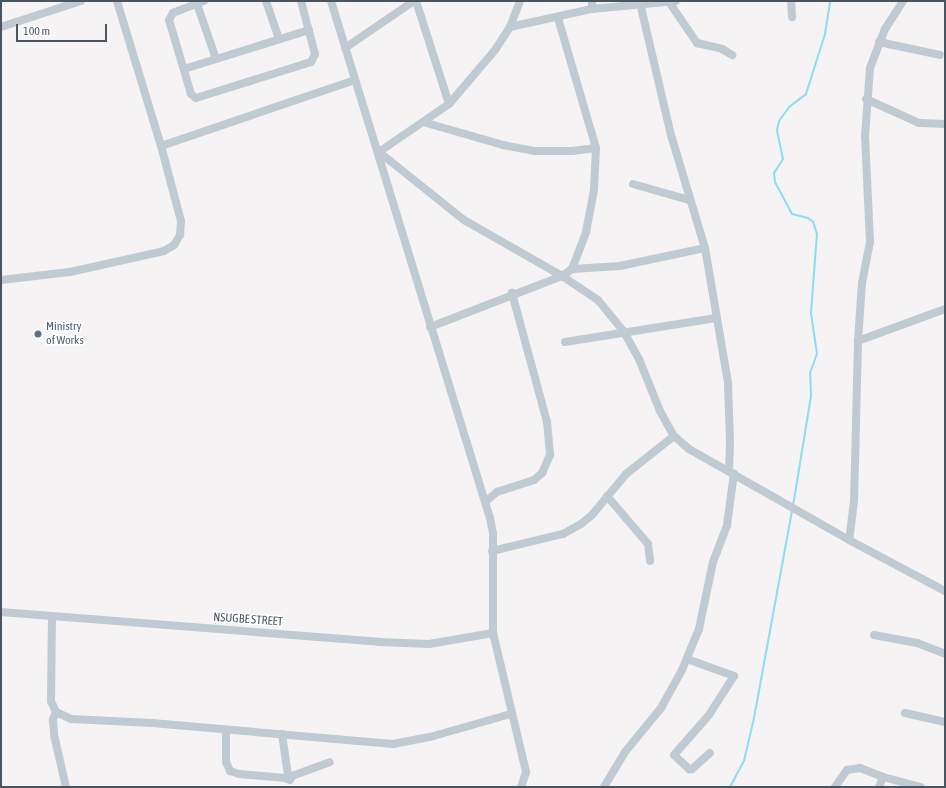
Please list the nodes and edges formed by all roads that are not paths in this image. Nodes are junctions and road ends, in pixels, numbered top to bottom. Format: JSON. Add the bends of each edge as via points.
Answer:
{"nodes":[{"id":1,"x":81,"y":1,"type":"edge"},
{"id":2,"x":117,"y":1,"type":"edge"},
{"id":3,"x":266,"y":1,"type":"edge"},
{"id":4,"x":301,"y":1,"type":"edge"},
{"id":5,"x":331,"y":1,"type":"edge"},
{"id":6,"x":415,"y":1,"type":"edge"},
{"id":7,"x":520,"y":1,"type":"edge"},
{"id":8,"x":791,"y":1,"type":"edge"},
{"id":9,"x":903,"y":1,"type":"edge"},
{"id":10,"x":200,"y":2,"type":"edge"},
{"id":11,"x":673,"y":2,"type":"edge"},
{"id":12,"x":640,"y":3,"type":"junction"},
{"id":13,"x":592,"y":5,"type":"edge"},
{"id":14,"x":792,"y":17,"type":"dead end"},
{"id":15,"x":558,"y":18,"type":"junction"},
{"id":16,"x":1,"y":27,"type":"edge"},
{"id":17,"x":510,"y":27,"type":"junction"},
{"id":18,"x":309,"y":30,"type":"junction"},
{"id":19,"x":279,"y":39,"type":"junction"},
{"id":20,"x":879,"y":42,"type":"junction"},
{"id":21,"x":345,"y":48,"type":"junction"},
{"id":22,"x":732,"y":55,"type":"dead end"},
{"id":23,"x":940,"y":55,"type":"dead end"},
{"id":24,"x":216,"y":59,"type":"junction"},
{"id":25,"x":184,"y":69,"type":"junction"},
{"id":26,"x":354,"y":80,"type":"junction"},
{"id":27,"x":866,"y":99,"type":"junction"},
{"id":28,"x":449,"y":104,"type":"junction"},
{"id":29,"x":423,"y":122,"type":"junction"},
{"id":30,"x":945,"y":124,"type":"edge"},
{"id":31,"x":161,"y":146,"type":"junction"},
{"id":32,"x":596,"y":148,"type":"junction"},
{"id":33,"x":379,"y":152,"type":"junction"},
{"id":34,"x":633,"y":184,"type":"dead end"},
{"id":35,"x":689,"y":200,"type":"junction"},
{"id":36,"x":705,"y":248,"type":"junction"},
{"id":37,"x":572,"y":269,"type":"junction"},
{"id":38,"x":562,"y":276,"type":"junction"},
{"id":39,"x":1,"y":280,"type":"edge"},
{"id":40,"x":512,"y":294,"type":"junction"},
{"id":41,"x":945,"y":309,"type":"edge"},
{"id":42,"x":716,"y":318,"type":"junction"},
{"id":43,"x":430,"y":327,"type":"junction"},
{"id":44,"x":624,"y":332,"type":"junction"},
{"id":45,"x":565,"y":342,"type":"dead end"},
{"id":46,"x":858,"y":342,"type":"junction"},
{"id":47,"x":674,"y":436,"type":"junction"},
{"id":48,"x":732,"y":471,"type":"junction"},
{"id":49,"x":607,"y":496,"type":"junction"},
{"id":50,"x":485,"y":502,"type":"junction"},
{"id":51,"x":849,"y":540,"type":"junction"},
{"id":52,"x":492,"y":551,"type":"junction"},
{"id":53,"x":650,"y":561,"type":"dead end"},
{"id":54,"x":945,"y":591,"type":"edge"},
{"id":55,"x":1,"y":612,"type":"edge"},
{"id":56,"x":52,"y":617,"type":"junction"},
{"id":57,"x":493,"y":633,"type":"junction"},
{"id":58,"x":874,"y":634,"type":"dead end"},
{"id":59,"x":945,"y":654,"type":"edge"},
{"id":60,"x":687,"y":658,"type":"junction"},
{"id":61,"x":56,"y":712,"type":"junction"},
{"id":62,"x":905,"y":713,"type":"dead end"},
{"id":63,"x":511,"y":714,"type":"junction"},
{"id":64,"x":945,"y":722,"type":"edge"},
{"id":65,"x":226,"y":730,"type":"junction"},
{"id":66,"x":282,"y":734,"type":"junction"},
{"id":67,"x":710,"y":753,"type":"dead end"},
{"id":68,"x":330,"y":762,"type":"dead end"},
{"id":69,"x":289,"y":776,"type":"junction"},
{"id":70,"x":882,"y":778,"type":"junction"},
{"id":71,"x":66,"y":787,"type":"edge"},
{"id":72,"x":521,"y":787,"type":"edge"},
{"id":73,"x":604,"y":787,"type":"edge"},
{"id":74,"x":835,"y":787,"type":"edge"},
{"id":75,"x":879,"y":787,"type":"edge"},
{"id":76,"x":922,"y":787,"type":"edge"}],
"edges":[{"from":1,"to":16,"type":"street"},
{"from":2,"to":31,"type":"street"},
{"from":3,"to":19,"type":"street"},
{"from":4,"to":18,"type":"street"},
{"from":5,"to":21,"type":"street"},
{"from":6,"to":21,"type":"street"},
{"from":6,"to":28,"type":"street"},
{"from":7,"to":17,"type":"street"},
{"from":8,"to":14,"type":"street"},
{"from":9,"to":20,"type":"street"},
{"from":10,"to":24,"type":"street"},
{"from":10,"to":25,"type":"street","via":[[179,9],[170,16]]},
{"from":11,"to":12,"type":"street"},
{"from":11,"to":22,"type":"street","via":[[696,43],[722,49]]},
{"from":12,"to":13,"type":"street"},
{"from":12,"to":35,"type":"street"},
{"from":13,"to":15,"type":"street"},
{"from":15,"to":17,"type":"street"},
{"from":15,"to":32,"type":"street"},
{"from":17,"to":28,"type":"street","via":[[495,50]]},
{"from":18,"to":19,"type":"street"},
{"from":18,"to":25,"type":"street","via":[[315,54],[311,62],[206,96],[193,96]]},
{"from":19,"to":24,"type":"street"},
{"from":20,"to":23,"type":"street"},
{"from":20,"to":27,"type":"street","via":[[870,68]]},
{"from":21,"to":26,"type":"street"},
{"from":24,"to":25,"type":"street"},
{"from":26,"to":31,"type":"street"},
{"from":26,"to":33,"type":"street"},
{"from":27,"to":30,"type":"street","via":[[919,124]]},
{"from":27,"to":46,"type":"street","via":[[865,136],[870,242],[862,283]]},
{"from":28,"to":29,"type":"street"},
{"from":29,"to":32,"type":"street","via":[[499,144],[535,151]]},
{"from":29,"to":33,"type":"street"},
{"from":31,"to":39,"type":"street","via":[[181,221],[180,235],[174,245],[164,251],[70,272]]},
{"from":32,"to":37,"type":"street","via":[[594,190],[586,232]]},
{"from":33,"to":38,"type":"street","via":[[464,220]]},
{"from":33,"to":43,"type":"street"},
{"from":34,"to":35,"type":"street"},
{"from":35,"to":36,"type":"street"},
{"from":36,"to":37,"type":"street","via":[[620,266]]},
{"from":36,"to":42,"type":"street"},
{"from":37,"to":38,"type":"street"},
{"from":38,"to":40,"type":"street"},
{"from":38,"to":44,"type":"street","via":[[598,300]]},
{"from":40,"to":43,"type":"street"},
{"from":40,"to":50,"type":"street","via":[[547,422],[550,455],[542,473],[534,480],[497,492]]},
{"from":41,"to":46,"type":"street"},
{"from":42,"to":44,"type":"street"},
{"from":42,"to":48,"type":"street","via":[[728,383]]},
{"from":43,"to":50,"type":"street"},
{"from":44,"to":45,"type":"street"},
{"from":44,"to":47,"type":"street","via":[[639,359],[660,412]]},
{"from":46,"to":51,"type":"street","via":[[854,501]]},
{"from":47,"to":48,"type":"street","via":[[689,449]]},
{"from":47,"to":49,"type":"street","via":[[626,474]]},
{"from":48,"to":51,"type":"street"},
{"from":48,"to":60,"type":"street","via":[[727,525],[713,562],[699,629]]},
{"from":49,"to":52,"type":"street","via":[[592,515],[563,534]]},
{"from":49,"to":53,"type":"street","via":[[648,544]]},
{"from":50,"to":52,"type":"street","via":[[493,534]]},
{"from":51,"to":54,"type":"street"},
{"from":52,"to":57,"type":"street"},
{"from":55,"to":56,"type":"street","name":"NSUGBE STREET"},
{"from":56,"to":57,"type":"street","name":"NSUGBE STREET","via":[[429,644]]},
{"from":56,"to":61,"type":"street","via":[[51,701]]},
{"from":57,"to":63,"type":"street"},
{"from":58,"to":59,"type":"street","via":[[917,643]]},
{"from":60,"to":67,"type":"street","via":[[734,676],[709,715],[674,755],[692,769]]},
{"from":60,"to":73,"type":"street","via":[[661,708],[625,752]]},
{"from":61,"to":65,"type":"street","via":[[71,719]]},
{"from":61,"to":71,"type":"street","via":[[53,719],[54,735]]},
{"from":62,"to":64,"type":"street"},
{"from":63,"to":66,"type":"street","via":[[430,737],[392,744]]},
{"from":63,"to":72,"type":"street","via":[[526,772]]},
{"from":65,"to":66,"type":"street"},
{"from":65,"to":69,"type":"street","via":[[226,762],[230,771],[239,774]]},
{"from":66,"to":69,"type":"street"},
{"from":68,"to":69,"type":"street"},
{"from":70,"to":74,"type":"street","via":[[860,768],[853,768],[844,773]]},
{"from":70,"to":75,"type":"street"},
{"from":70,"to":76,"type":"street"}]}
